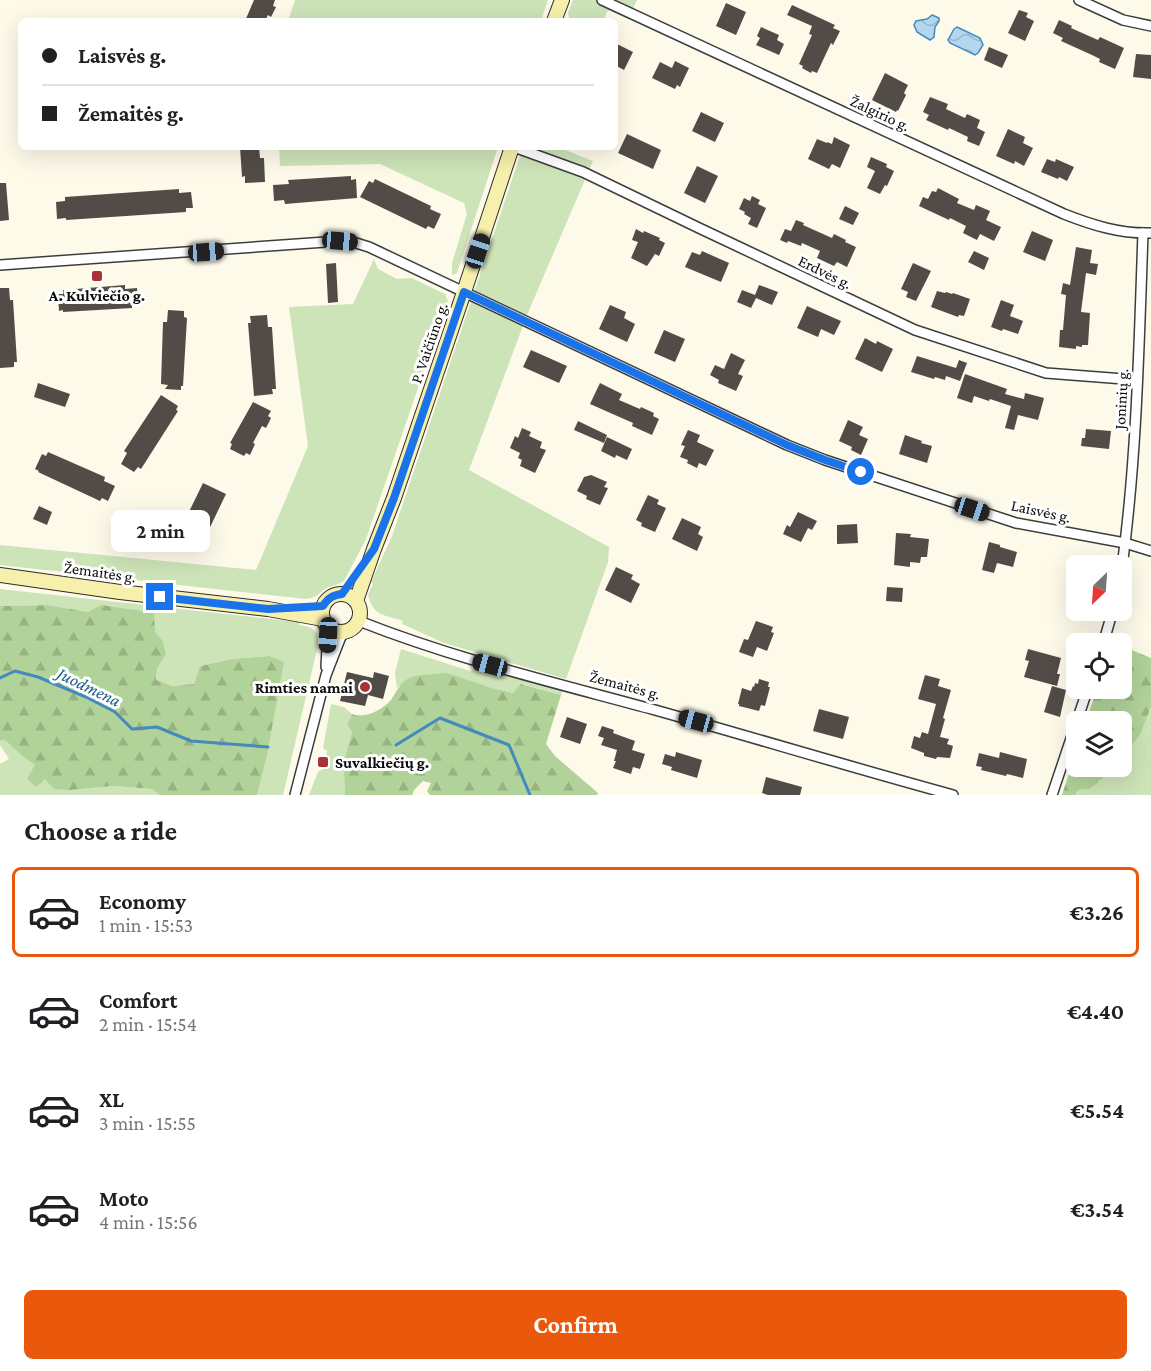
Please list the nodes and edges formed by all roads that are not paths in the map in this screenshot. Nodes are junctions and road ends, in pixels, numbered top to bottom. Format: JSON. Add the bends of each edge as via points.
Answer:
{"nodes":[{"id":1,"x":562,"y":0,"type":"edge"},
{"id":2,"x":603,"y":0,"type":"edge"},
{"id":3,"x":1079,"y":0,"type":"edge"},
{"id":4,"x":555,"y":18,"type":"edge"},
{"id":5,"x":1151,"y":26,"type":"edge"},
{"id":6,"x":512,"y":150,"type":"edge"},
{"id":7,"x":522,"y":150,"type":"edge"},
{"id":8,"x":1147,"y":233,"type":"edge"},
{"id":9,"x":0,"y":265,"type":"edge"},
{"id":10,"x":464,"y":292,"type":"junction"},
{"id":11,"x":1137,"y":380,"type":"junction"},
{"id":12,"x":1125,"y":543,"type":"junction"},
{"id":13,"x":374,"y":549,"type":"junction"},
{"id":14,"x":1151,"y":551,"type":"edge"},
{"id":15,"x":1124,"y":555,"type":"edge"},
{"id":16,"x":0,"y":575,"type":"edge"},
{"id":17,"x":342,"y":594,"type":"junction"},
{"id":18,"x":356,"y":601,"type":"junction"},
{"id":19,"x":325,"y":618,"type":"junction"},
{"id":20,"x":359,"y":621,"type":"junction"},
{"id":21,"x":345,"y":632,"type":"junction"},
{"id":22,"x":326,"y":675,"type":"junction"},
{"id":23,"x":1084,"y":699,"type":"edge"},
{"id":24,"x":295,"y":795,"type":"edge"},
{"id":25,"x":953,"y":795,"type":"edge"},
{"id":26,"x":1052,"y":795,"type":"edge"}],
"edges":[{"from":1,"to":4,"type":"main road"},
{"from":2,"to":8,"type":"street","name":"Žalgirio g.","via":[[1064,214],[1097,226]]},
{"from":3,"to":5,"type":"street","via":[[1123,20]]},
{"from":6,"to":10,"type":"main road","name":"P. Vaičiūno g."},
{"from":7,"to":11,"type":"street","name":"Erdvės g.","via":[[584,172],[915,330],[1046,373]]},
{"from":8,"to":11,"type":"street","name":"Joninių g."},
{"from":9,"to":10,"type":"street","via":[[340,241],[369,247]]},
{"from":10,"to":12,"type":"street","name":"Laisvės g.","via":[[825,460],[1016,523]]},
{"from":10,"to":13,"type":"main road","name":"P. Vaičiūno g."},
{"from":11,"to":12,"type":"street","name":"Joninių g."},
{"from":12,"to":14,"type":"street","name":"Laisvės g."},
{"from":12,"to":15,"type":"street","name":"Joninių g."},
{"from":13,"to":17,"type":"main road","name":"P. Vaičiūno g."},
{"from":13,"to":18,"type":"main road","name":"P. Vaičiūno g."},
{"from":16,"to":19,"type":"main road","name":"Žemaitės g."},
{"from":17,"to":18,"type":"main road"},
{"from":17,"to":19,"type":"main road","via":[[327,599]]},
{"from":18,"to":20,"type":"main road","via":[[360,607]]},
{"from":19,"to":21,"type":"main road","via":[[339,632]]},
{"from":19,"to":22,"type":"street"},
{"from":20,"to":21,"type":"main road"},
{"from":20,"to":25,"type":"street","name":"Žemaitės g.","via":[[444,652]]},
{"from":21,"to":22,"type":"street"},
{"from":22,"to":24,"type":"street"},
{"from":23,"to":26,"type":"street"}]}
